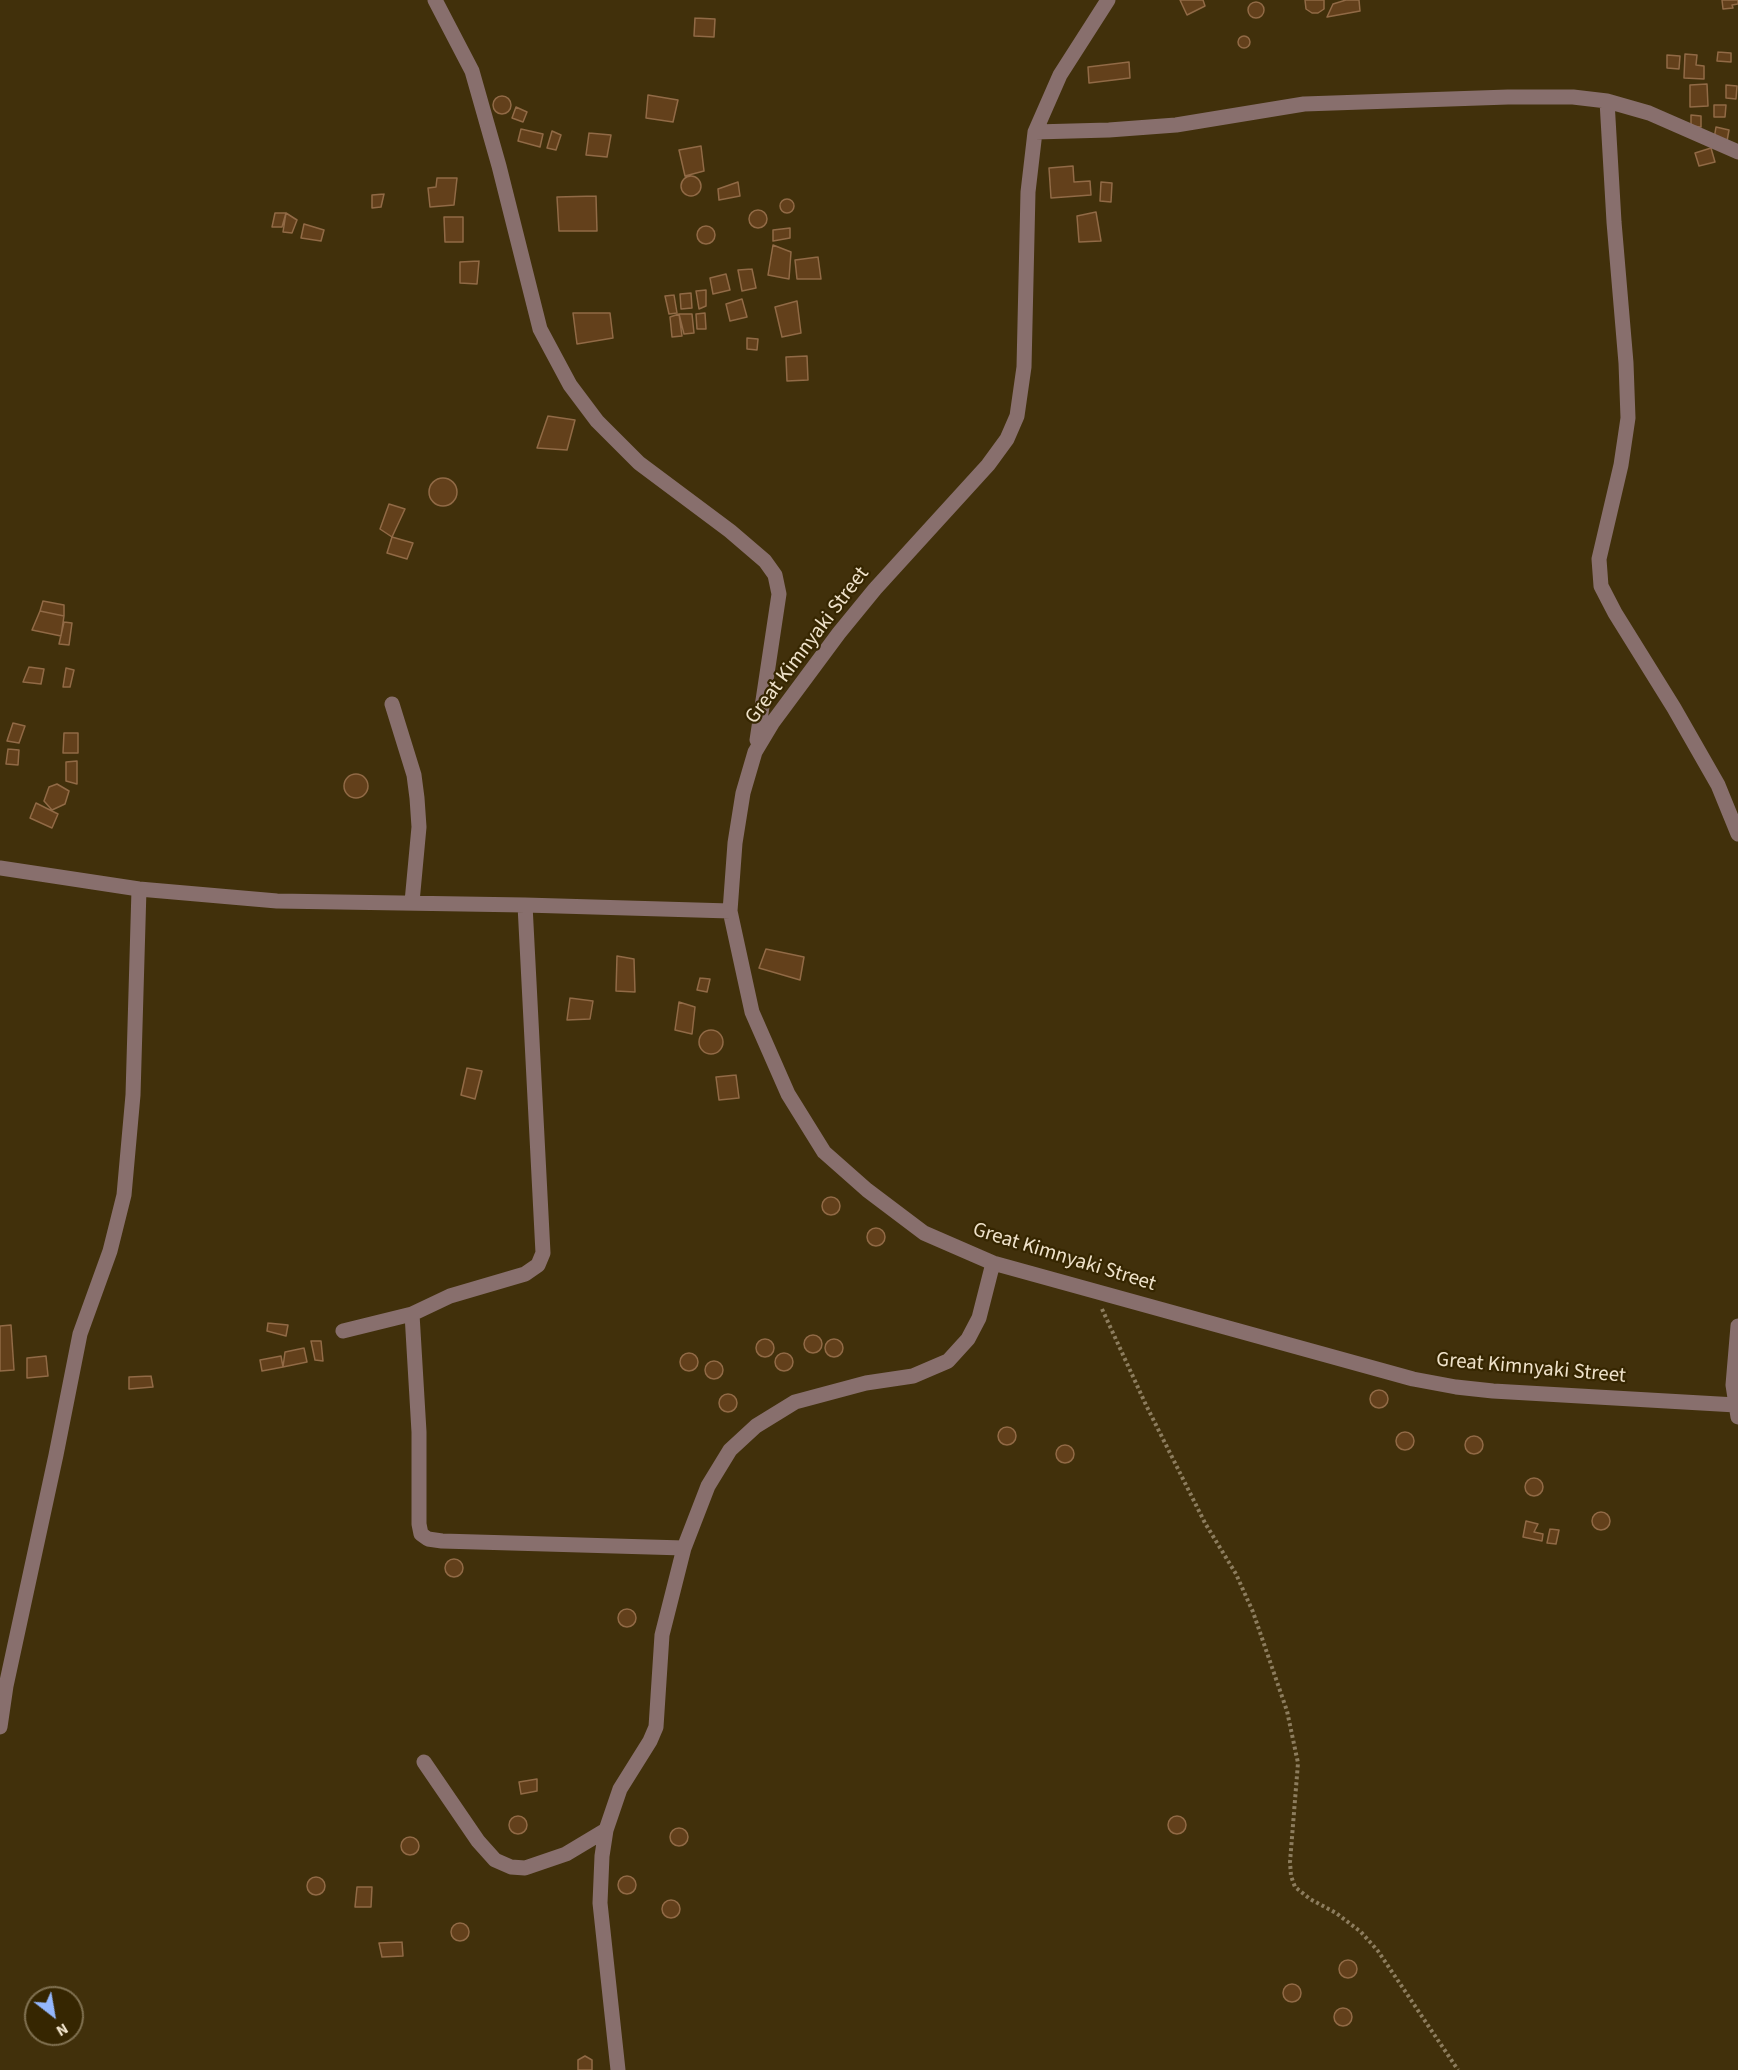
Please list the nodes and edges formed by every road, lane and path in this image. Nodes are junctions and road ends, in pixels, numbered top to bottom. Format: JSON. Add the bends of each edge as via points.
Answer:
{"nodes":[{"id":1,"x":435,"y":0,"type":"edge"},
{"id":2,"x":1108,"y":0,"type":"edge"},
{"id":3,"x":1607,"y":101,"type":"junction"},
{"id":4,"x":1035,"y":132,"type":"junction"},
{"id":5,"x":1738,"y":152,"type":"edge"},
{"id":6,"x":392,"y":704,"type":"dead end"},
{"id":7,"x":755,"y":752,"type":"junction"},
{"id":8,"x":1738,"y":834,"type":"edge"},
{"id":9,"x":0,"y":868,"type":"edge"},
{"id":10,"x":139,"y":889,"type":"junction"},
{"id":11,"x":412,"y":902,"type":"junction"},
{"id":12,"x":525,"y":905,"type":"junction"},
{"id":13,"x":730,"y":911,"type":"junction"},
{"id":14,"x":993,"y":1263,"type":"junction"},
{"id":15,"x":1092,"y":1290,"type":"junction"},
{"id":16,"x":412,"y":1314,"type":"junction"},
{"id":17,"x":1738,"y":1326,"type":"edge"},
{"id":18,"x":343,"y":1331,"type":"dead end"},
{"id":19,"x":1736,"y":1385,"type":"edge"},
{"id":20,"x":1737,"y":1411,"type":"edge"},
{"id":21,"x":684,"y":1548,"type":"junction"},
{"id":22,"x":0,"y":1727,"type":"edge"},
{"id":23,"x":424,"y":1761,"type":"dead end"},
{"id":24,"x":606,"y":1830,"type":"junction"},
{"id":25,"x":618,"y":2070,"type":"edge"},
{"id":26,"x":1458,"y":2070,"type":"edge"}],
"edges":[{"from":1,"to":7,"type":"street","via":[[472,71],[540,329],[570,386],[597,421],[639,463],[730,531],[765,561],[775,575],[779,594]]},
{"from":2,"to":4,"type":"street","name":"Great Kimnyaki Street","via":[[1060,75]]},
{"from":3,"to":4,"type":"street","via":[[1508,97],[1304,104],[1176,125]]},
{"from":3,"to":5,"type":"street","via":[[1649,113]]},
{"from":3,"to":8,"type":"street","via":[[1628,418],[1599,559],[1601,586],[1718,785]]},
{"from":4,"to":7,"type":"street","name":"Great Kimnyaki Street","via":[[1028,192],[1024,367],[1017,416],[1007,439],[839,633],[778,714]]},
{"from":6,"to":11,"type":"street","via":[[412,766],[417,798],[419,827]]},
{"from":7,"to":13,"type":"street","name":"Great Kimnyaki Street","via":[[735,843]]},
{"from":9,"to":10,"type":"street"},
{"from":10,"to":11,"type":"street","via":[[277,901]]},
{"from":10,"to":22,"type":"street","via":[[134,1095],[124,1195],[111,1251],[80,1334]]},
{"from":11,"to":12,"type":"street"},
{"from":12,"to":13,"type":"street"},
{"from":12,"to":16,"type":"street","via":[[543,1253],[538,1265],[525,1274],[458,1293]]},
{"from":13,"to":14,"type":"street","name":"Great Kimnyaki Street","via":[[752,1012],[788,1094],[824,1152],[924,1233]]},
{"from":14,"to":15,"type":"street","name":"Great Kimnyaki Street"},
{"from":14,"to":21,"type":"street","via":[[979,1318],[968,1339],[948,1361],[913,1376],[866,1383],[795,1402],[756,1426],[730,1450],[708,1486]]},
{"from":15,"to":20,"type":"street","name":"Great Kimnyaki Street","via":[[1455,1387]]},
{"from":15,"to":26,"type":"path","via":[[1205,1523],[1236,1574],[1287,1711],[1298,1763],[1290,1862],[1295,1887],[1361,1932]]},
{"from":16,"to":18,"type":"street"},
{"from":16,"to":21,"type":"street","via":[[420,1432],[421,1534],[442,1541]]},
{"from":17,"to":19,"type":"street"},
{"from":19,"to":20,"type":"street"},
{"from":21,"to":24,"type":"street","via":[[662,1635],[656,1727],[620,1789]]},
{"from":23,"to":24,"type":"street","via":[[478,1840],[495,1860],[512,1867],[525,1868],[566,1854]]},
{"from":24,"to":25,"type":"street","via":[[600,1903]]}]}
